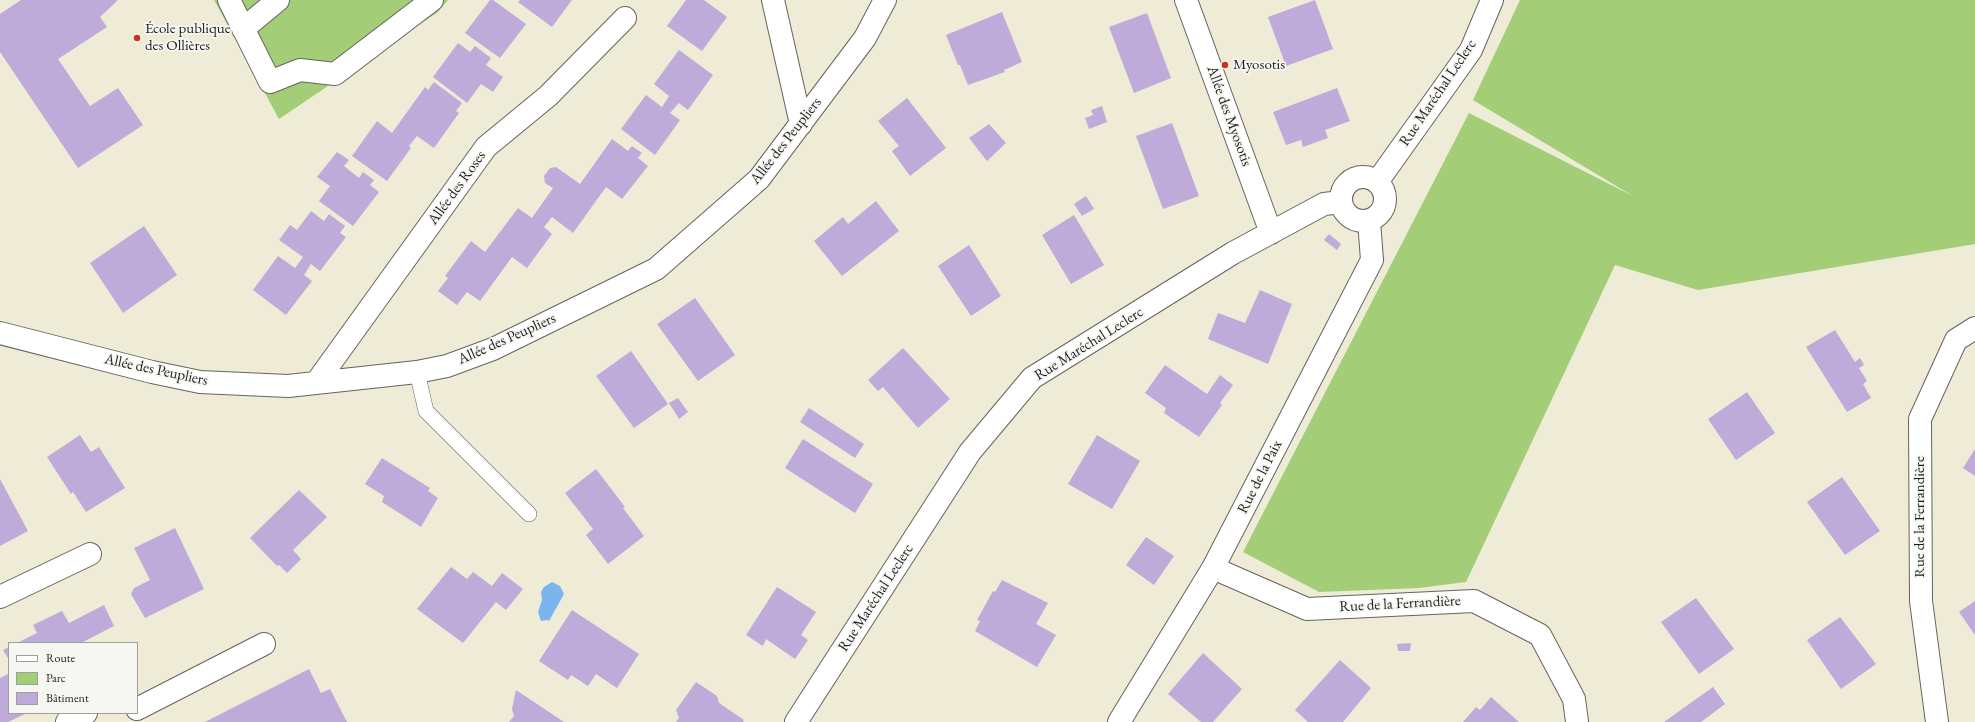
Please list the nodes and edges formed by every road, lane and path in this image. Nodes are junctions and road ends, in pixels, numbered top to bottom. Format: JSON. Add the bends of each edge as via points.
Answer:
{"nodes":[{"id":1,"x":229,"y":0,"type":"edge"},
{"id":2,"x":278,"y":0,"type":"edge"},
{"id":3,"x":432,"y":0,"type":"edge"},
{"id":4,"x":773,"y":0,"type":"edge"},
{"id":5,"x":884,"y":0,"type":"edge"},
{"id":6,"x":1186,"y":0,"type":"edge"},
{"id":7,"x":1492,"y":0,"type":"edge"},
{"id":8,"x":625,"y":18,"type":"dead end"},
{"id":9,"x":243,"y":28,"type":"junction"},
{"id":10,"x":801,"y":124,"type":"junction"},
{"id":11,"x":1377,"y":182,"type":"junction"},
{"id":12,"x":1341,"y":202,"type":"junction"},
{"id":13,"x":1370,"y":221,"type":"junction"},
{"id":14,"x":1271,"y":233,"type":"junction"},
{"id":15,"x":1975,"y":328,"type":"edge"},
{"id":16,"x":0,"y":333,"type":"edge"},
{"id":17,"x":417,"y":372,"type":"junction"},
{"id":18,"x":316,"y":383,"type":"junction"},
{"id":19,"x":529,"y":514,"type":"dead end"},
{"id":20,"x":90,"y":554,"type":"dead end"},
{"id":21,"x":1213,"y":568,"type":"junction"},
{"id":22,"x":0,"y":597,"type":"edge"},
{"id":23,"x":264,"y":644,"type":"dead end"},
{"id":24,"x":138,"y":707,"type":"edge"},
{"id":25,"x":84,"y":714,"type":"edge"},
{"id":26,"x":67,"y":722,"type":"edge"},
{"id":27,"x":796,"y":722,"type":"edge"},
{"id":28,"x":1119,"y":722,"type":"edge"},
{"id":29,"x":1577,"y":722,"type":"edge"},
{"id":30,"x":1937,"y":722,"type":"edge"}],
"edges":[{"from":1,"to":9,"type":"street"},
{"from":2,"to":9,"type":"street"},
{"from":3,"to":9,"type":"street","via":[[335,74],[300,70],[270,82]]},
{"from":4,"to":10,"type":"street"},
{"from":5,"to":10,"type":"street","name":"Allée des Peupliers","via":[[865,38]]},
{"from":6,"to":14,"type":"street","name":"Allée des Myosotis"},
{"from":7,"to":11,"type":"street","name":"Rue Maréchal Leclerc","via":[[1471,50]]},
{"from":8,"to":18,"type":"street","name":"Allée des Roses","via":[[548,96],[486,147]]},
{"from":10,"to":17,"type":"street","name":"Allée des Peupliers","via":[[759,179],[656,269],[493,349],[447,366]]},
{"from":11,"to":12,"type":"street","via":[[1368,177],[1357,178],[1348,183],[1342,192]]},
{"from":11,"to":13,"type":"street","via":[[1383,189],[1386,199],[1384,208]]},
{"from":12,"to":13,"type":"street","via":[[1344,211],[1351,218],[1360,222]]},
{"from":12,"to":14,"type":"street","name":"Rue Maréchal Leclerc","via":[[1324,204]]},
{"from":13,"to":21,"type":"street","name":"Rue de la Paix","via":[[1372,260]]},
{"from":14,"to":27,"type":"street","name":"Rue Maréchal Leclerc","via":[[1032,378],[970,452]]},
{"from":15,"to":30,"type":"street","name":"Rue de la Ferrandière","via":[[1956,340],[1920,419],[1920,601]]},
{"from":16,"to":18,"type":"street","name":"Allée des Peupliers","via":[[200,382],[288,386]]},
{"from":17,"to":18,"type":"street","name":"Allée des Peupliers"},
{"from":17,"to":19,"type":"lane","via":[[426,411]]},
{"from":20,"to":22,"type":"street"},
{"from":21,"to":28,"type":"street","name":"Rue de la Paix"},
{"from":21,"to":29,"type":"street","name":"Rue de la Ferrandière","via":[[1307,609],[1474,601],[1540,635],[1574,699]]},
{"from":23,"to":24,"type":"street"},
{"from":25,"to":26,"type":"street"}]}
